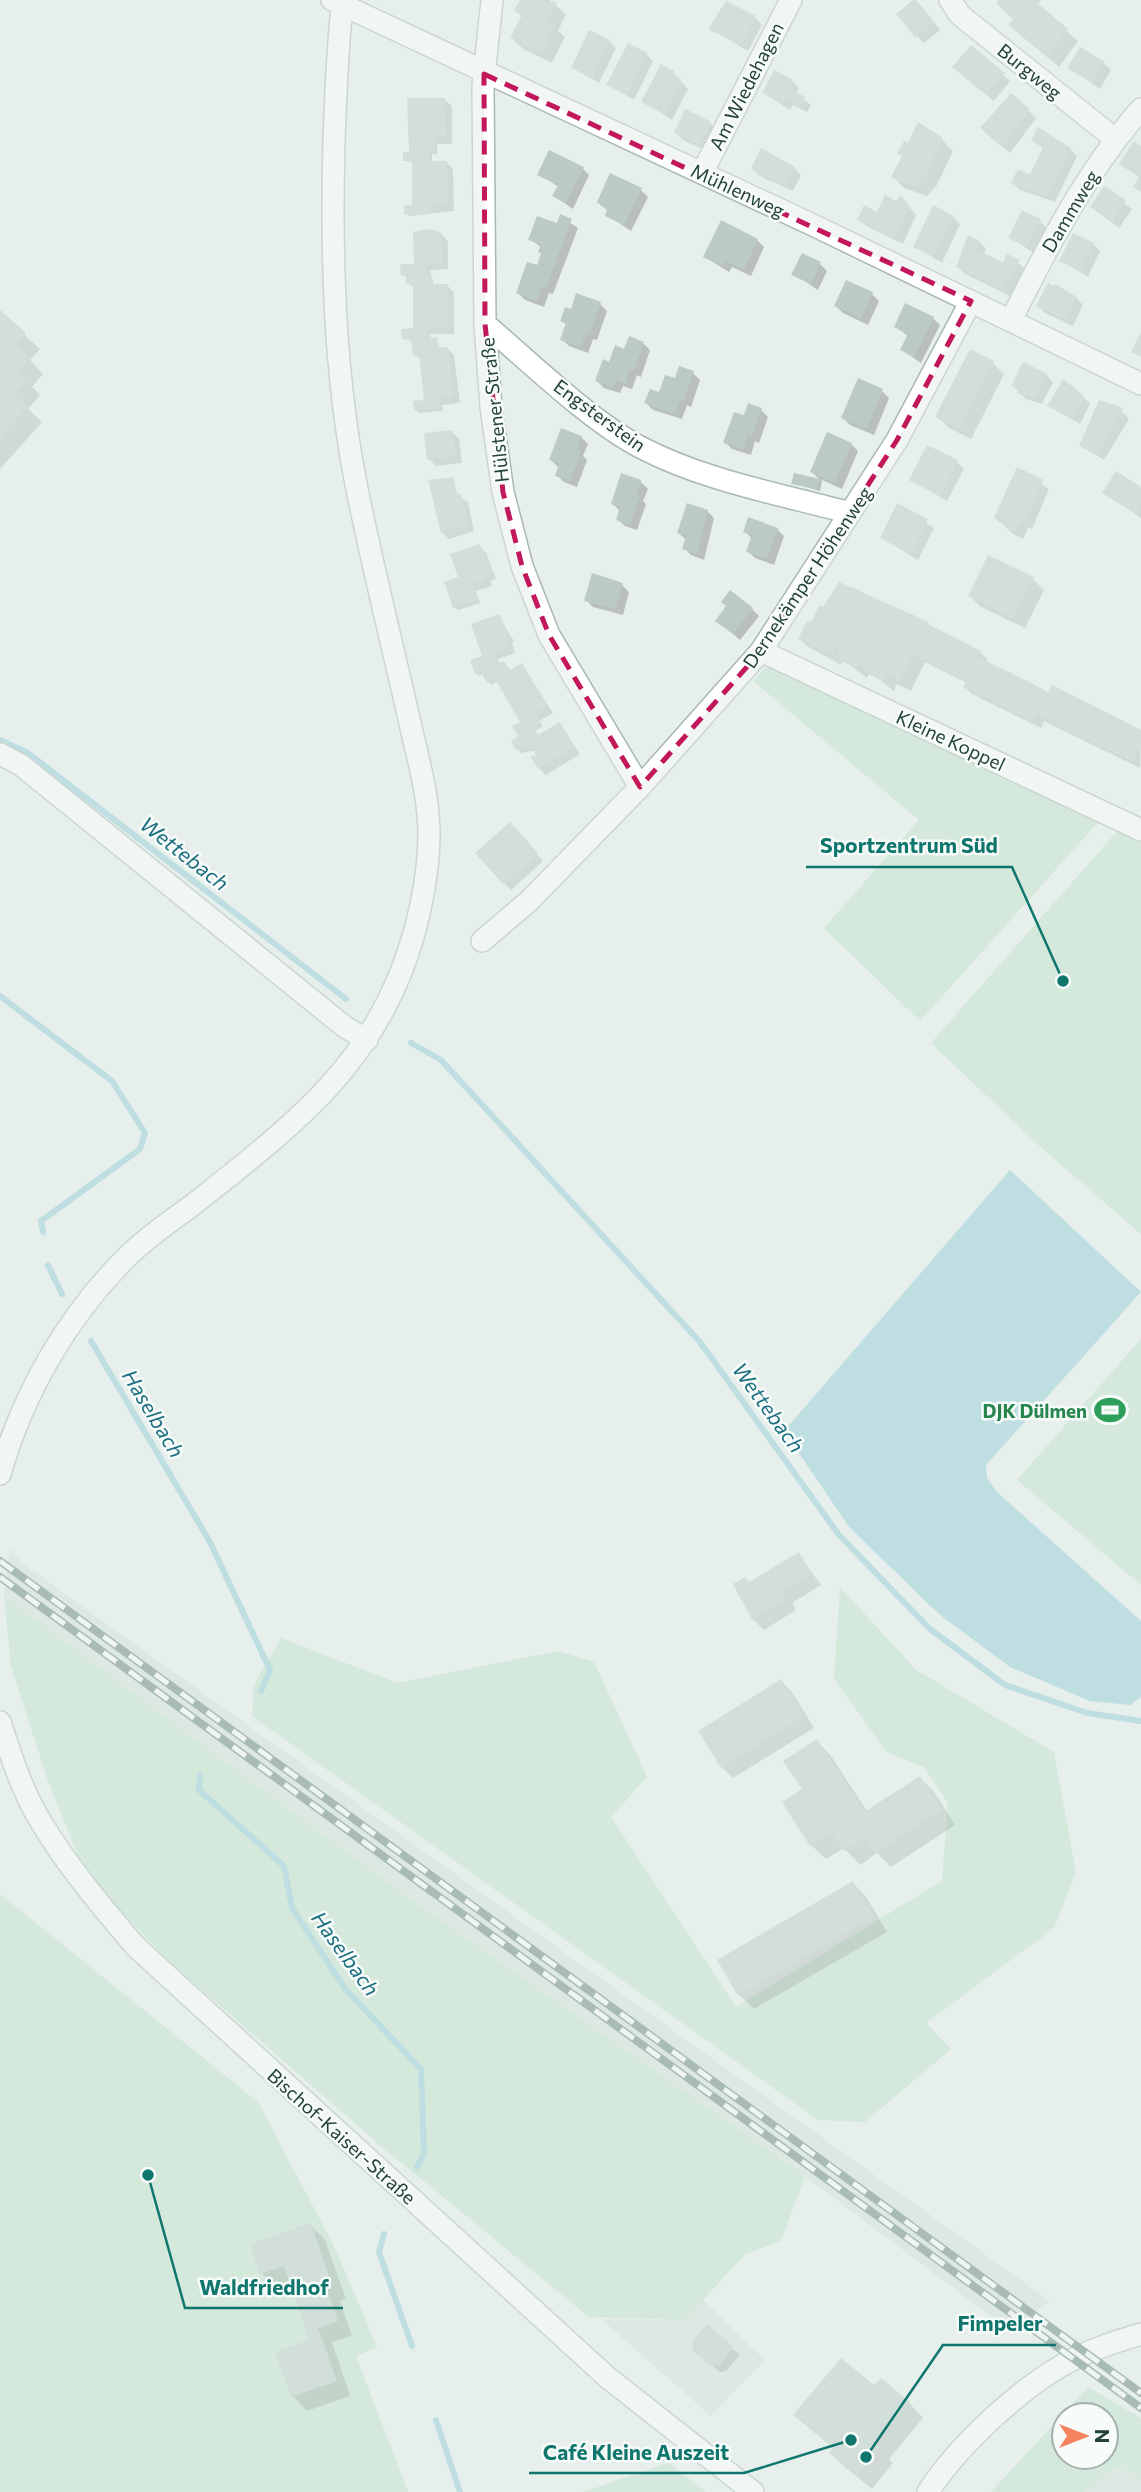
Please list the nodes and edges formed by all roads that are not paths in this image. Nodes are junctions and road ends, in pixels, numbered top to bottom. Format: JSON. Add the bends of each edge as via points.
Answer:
{"nodes":[{"id":1,"x":492,"y":0,"type":"edge"},
{"id":2,"x":791,"y":0,"type":"edge"},
{"id":3,"x":950,"y":0,"type":"edge"},
{"id":4,"x":339,"y":2,"type":"edge"},
{"id":5,"x":484,"y":74,"type":"junction"},
{"id":6,"x":1141,"y":109,"type":"edge"},
{"id":7,"x":1115,"y":139,"type":"junction"},
{"id":8,"x":702,"y":173,"type":"junction"},
{"id":9,"x":971,"y":301,"type":"junction"},
{"id":10,"x":1011,"y":320,"type":"junction"},
{"id":11,"x":485,"y":324,"type":"junction"},
{"id":12,"x":1141,"y":384,"type":"edge"},
{"id":13,"x":850,"y":513,"type":"junction"},
{"id":14,"x":761,"y":651,"type":"junction"},
{"id":15,"x":0,"y":754,"type":"edge"},
{"id":16,"x":640,"y":787,"type":"junction"},
{"id":17,"x":1141,"y":830,"type":"edge"},
{"id":18,"x":482,"y":941,"type":"dead end"},
{"id":19,"x":368,"y":1040,"type":"junction"},
{"id":20,"x":0,"y":1474,"type":"edge"},
{"id":21,"x":0,"y":1722,"type":"edge"},
{"id":22,"x":1141,"y":2334,"type":"edge"},
{"id":23,"x":753,"y":2492,"type":"edge"},
{"id":24,"x":928,"y":2492,"type":"edge"}],
"edges":[{"from":1,"to":5,"type":"street","name":"Hülstener Straße"},
{"from":2,"to":8,"type":"street","name":"Am Wiedehagen"},
{"from":3,"to":7,"type":"street","name":"Burgweg","via":[[960,15]]},
{"from":4,"to":5,"type":"street","name":"Mühlenweg"},
{"from":4,"to":19,"type":"street","via":[[332,199],[334,302],[343,399],[355,483],[424,783],[429,837],[424,893],[412,940]]},
{"from":5,"to":8,"type":"street","name":"Mühlenweg"},
{"from":5,"to":11,"type":"street","name":"Hülstener Straße"},
{"from":6,"to":7,"type":"street","name":"Dammweg"},
{"from":7,"to":10,"type":"street","name":"Dammweg","via":[[1055,231]]},
{"from":8,"to":9,"type":"street","name":"Mühlenweg"},
{"from":9,"to":10,"type":"street","name":"Mühlenweg"},
{"from":9,"to":13,"type":"street","name":"Dernekämper Höhenweg","via":[[897,440]]},
{"from":10,"to":12,"type":"street","name":"Mühlenweg"},
{"from":11,"to":13,"type":"street","name":"Engsterstein","via":[[637,446],[683,468]]},
{"from":11,"to":16,"type":"street","name":"Hülstener Straße","via":[[503,492],[522,566],[548,635]]},
{"from":13,"to":14,"type":"street","name":"Dernekämper Höhenweg"},
{"from":14,"to":16,"type":"street","name":"Dernekämper Höhenweg"},
{"from":14,"to":17,"type":"street","name":"Kleine Koppel"},
{"from":15,"to":19,"type":"street","via":[[21,765],[345,1027]]},
{"from":16,"to":18,"type":"street","name":"Dernekämper Höhenweg","via":[[529,901]]},
{"from":19,"to":20,"type":"street","via":[[293,1126],[129,1255],[85,1305],[47,1363],[13,1429]]},
{"from":21,"to":23,"type":"street","name":"Bischof-Kaiser-Straße","via":[[40,1821],[95,1900],[136,1947],[607,2377]]},
{"from":22,"to":24,"type":"street","via":[[1060,2366],[1006,2408],[942,2470]]}]}
